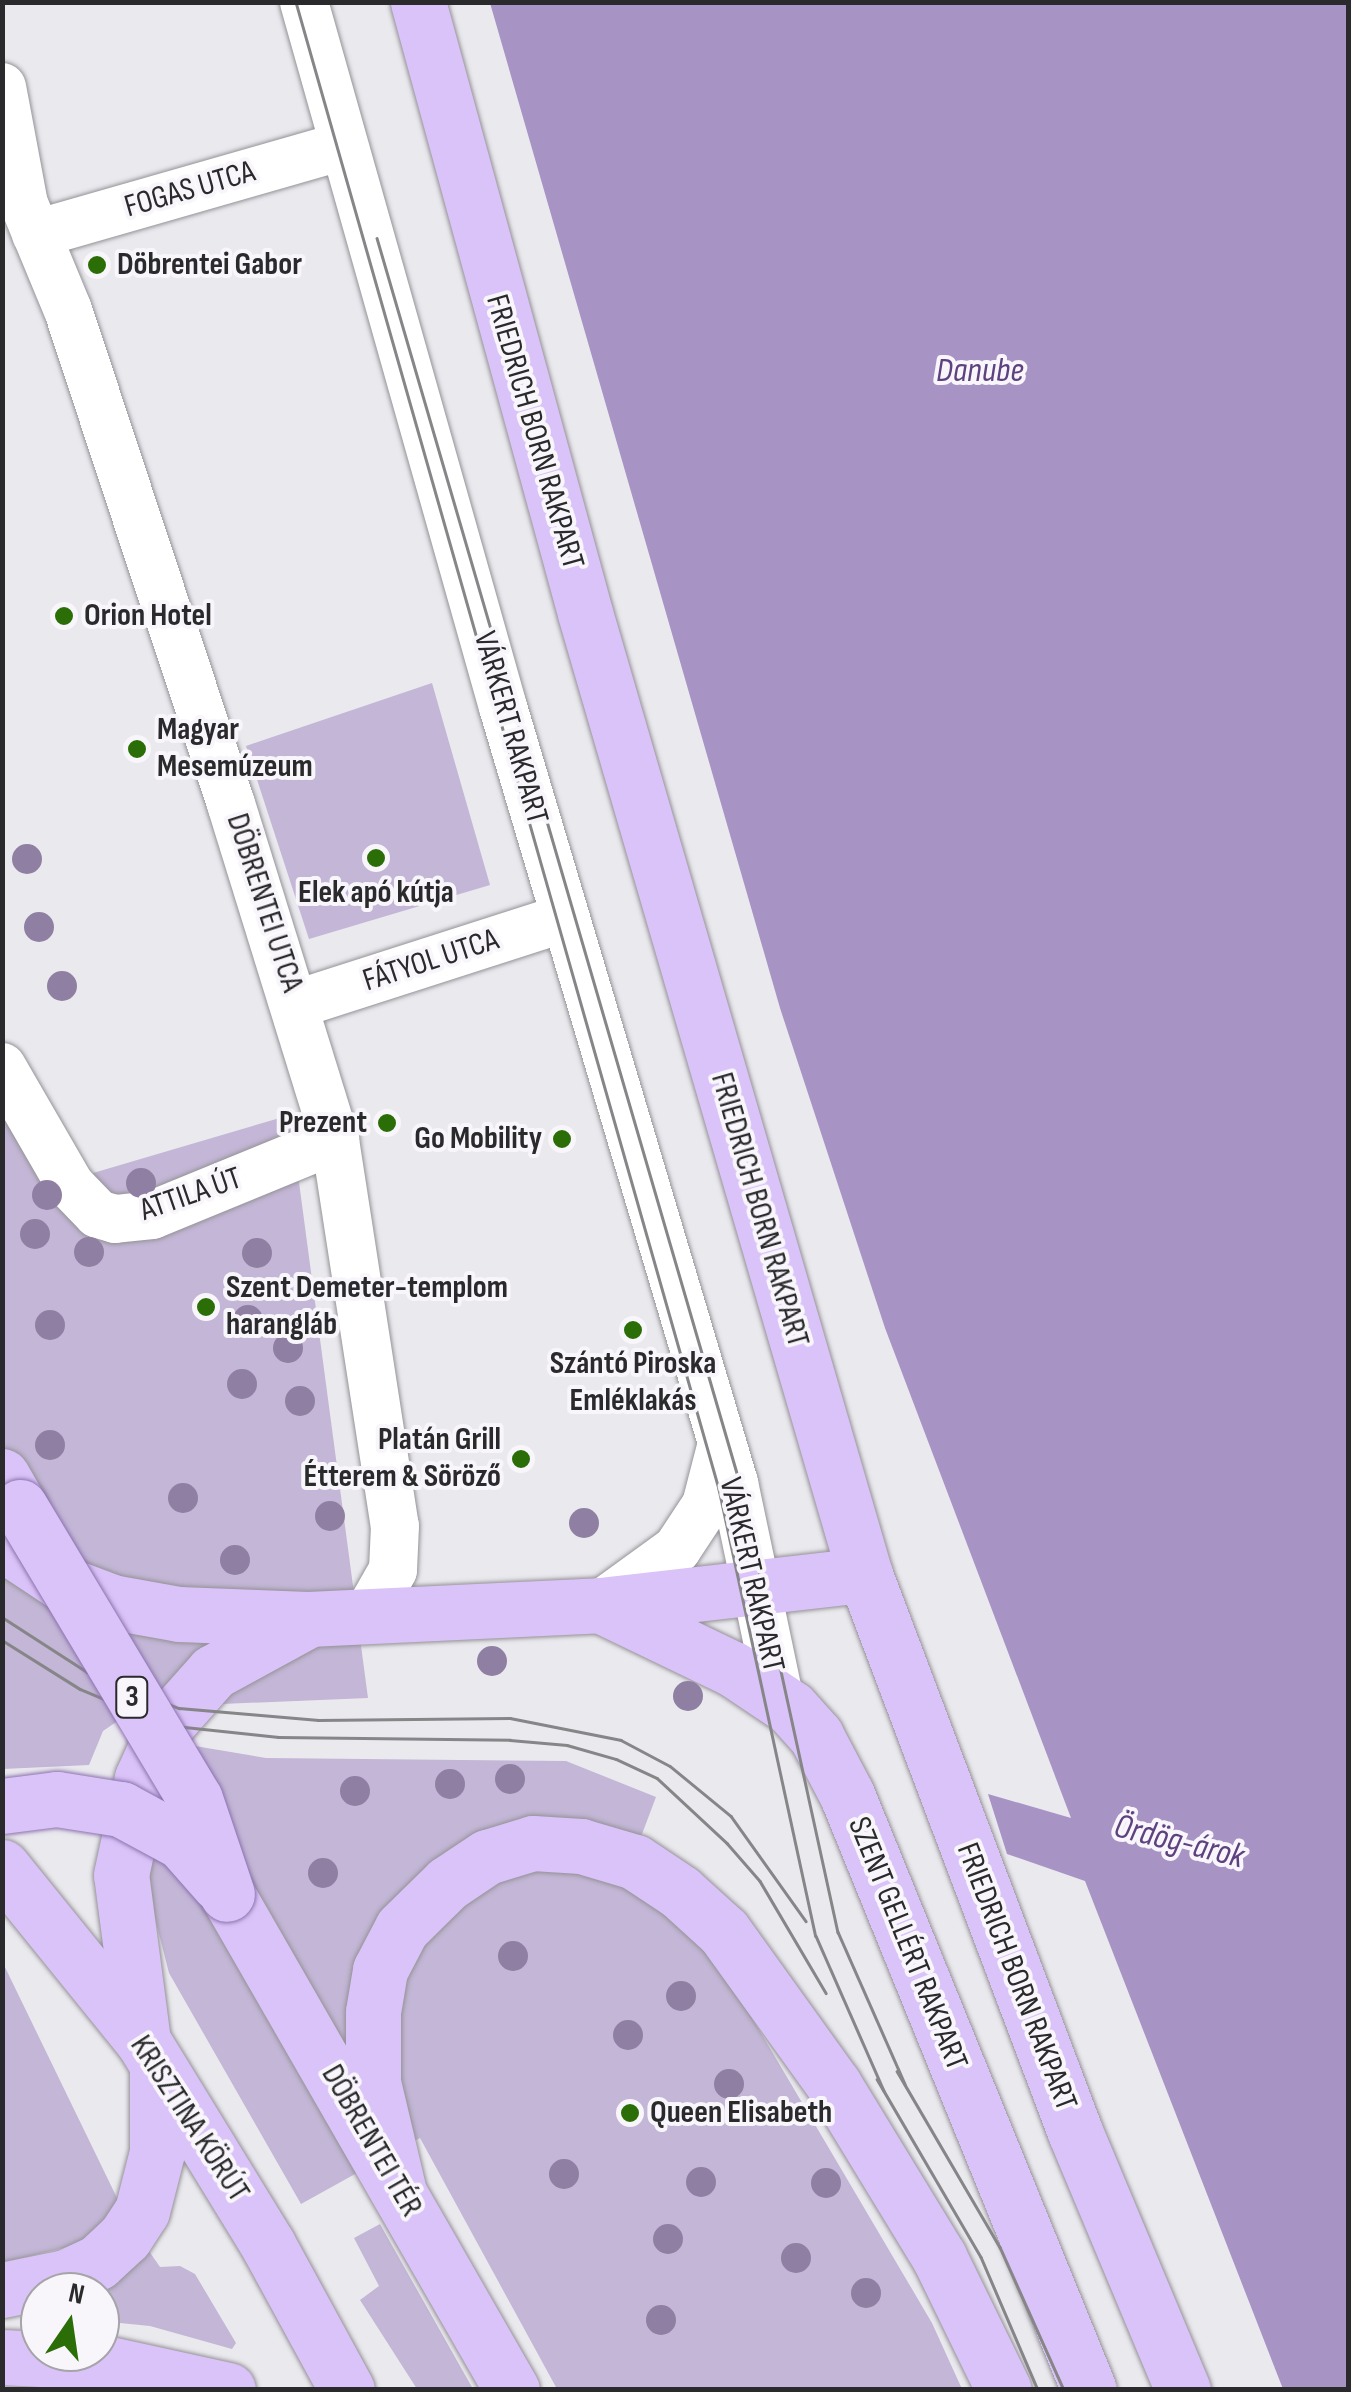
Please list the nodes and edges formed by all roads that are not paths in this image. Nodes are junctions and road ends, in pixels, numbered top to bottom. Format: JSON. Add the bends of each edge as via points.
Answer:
{"nodes":[{"id":1,"x":304,"y":2,"type":"edge"},
{"id":2,"x":418,"y":2,"type":"edge"},
{"id":3,"x":2,"y":87,"type":"edge"},
{"id":4,"x":343,"y":146,"type":"junction"},
{"id":5,"x":36,"y":234,"type":"junction"},
{"id":6,"x":566,"y":918,"type":"junction"},
{"id":7,"x":297,"y":1004,"type":"junction"},
{"id":8,"x":2,"y":1067,"type":"edge"},
{"id":9,"x":334,"y":1140,"type":"junction"},
{"id":10,"x":720,"y":1451,"type":"junction"},
{"id":11,"x":2,"y":1476,"type":"edge"},
{"id":12,"x":2,"y":1544,"type":"edge"},
{"id":13,"x":864,"y":1575,"type":"junction"},
{"id":14,"x":758,"y":1587,"type":"junction"},
{"id":15,"x":600,"y":1605,"type":"junction"},
{"id":16,"x":308,"y":1619,"type":"junction"},
{"id":17,"x":384,"y":1619,"type":"junction"},
{"id":18,"x":780,"y":1701,"type":"junction"},
{"id":19,"x":2,"y":1806,"type":"edge"},
{"id":20,"x":2,"y":1868,"type":"edge"},
{"id":21,"x":228,"y":1894,"type":"junction"},
{"id":22,"x":150,"y":2052,"type":"junction"},
{"id":23,"x":398,"y":2188,"type":"junction"},
{"id":24,"x":2,"y":2290,"type":"edge"},
{"id":25,"x":2,"y":2357,"type":"edge"},
{"id":26,"x":1003,"y":2386,"type":"edge"},
{"id":27,"x":228,"y":2390,"type":"edge"},
{"id":28,"x":346,"y":2390,"type":"edge"},
{"id":29,"x":512,"y":2390,"type":"edge"},
{"id":30,"x":1089,"y":2390,"type":"edge"},
{"id":31,"x":1183,"y":2390,"type":"edge"}],
"edges":[{"from":1,"to":4,"type":"street","name":"VÁRKERT RAKPART"},
{"from":2,"to":13,"type":"main road","name":"FRIEDRICH BORN RAKPART","via":[[585,613]]},
{"from":3,"to":5,"type":"street","name":"DÖBRENTEI UTCA"},
{"from":4,"to":5,"type":"street","name":"FOGAS UTCA"},
{"from":4,"to":6,"type":"street","name":"VÁRKERT RAKPART"},
{"from":5,"to":7,"type":"street","name":"DÖBRENTEI UTCA","via":[[68,310]]},
{"from":6,"to":7,"type":"street","name":"FÁTYOL UTCA"},
{"from":6,"to":10,"type":"street","name":"VÁRKERT RAKPART"},
{"from":7,"to":9,"type":"street","name":"DÖBRENTEI UTCA"},
{"from":8,"to":9,"type":"street","name":"ATTILA ÚT","via":[[70,1185],[98,1214],[115,1219],[152,1215]]},
{"from":9,"to":17,"type":"street","name":"DÖBRENTEI UTCA","via":[[395,1526]]},
{"from":10,"to":14,"type":"street","name":"VÁRKERT RAKPART","via":[[734,1482]]},
{"from":10,"to":15,"type":"street","name":"VÁRKERT RAKPART","via":[[706,1505],[677,1549]]},
{"from":11,"to":21,"type":"main road","number":"3","bridge":true,"via":[[195,1799]]},
{"from":12,"to":16,"type":"main road","via":[[62,1583],[112,1602],[179,1614]]},
{"from":13,"to":14,"type":"main road"},
{"from":13,"to":31,"type":"main road","name":"FRIEDRICH BORN RAKPART","via":[[1074,2132]]},
{"from":14,"to":15,"type":"main road"},
{"from":14,"to":18,"type":"street","name":"VÁRKERT RAKPART"},
{"from":15,"to":17,"type":"main road"},
{"from":15,"to":18,"type":"main road","name":"SZENT GELLÉRT RAKPART","via":[[734,1669]]},
{"from":16,"to":17,"type":"main road"},
{"from":16,"to":22,"type":"main road","via":[[213,1672],[166,1725],[142,1778],[121,1874]]},
{"from":18,"to":30,"type":"main road","name":"SZENT GELLÉRT RAKPART","via":[[816,1736],[847,1795]]},
{"from":19,"to":21,"type":"main road","bridge":true,"via":[[57,1799],[121,1809],[182,1842]]},
{"from":20,"to":22,"type":"main road","name":"KRISZTINA KÖRÚT"},
{"from":21,"to":23,"type":"main road","name":"DÖBRENTEI TÉR","number":"3"},
{"from":22,"to":24,"type":"main road","via":[[157,2152],[142,2211],[98,2262],[66,2277]]},
{"from":22,"to":28,"type":"main road","name":"KRISZTINA KÖRÚT","via":[[268,2244]]},
{"from":23,"to":26,"type":"main road","via":[[373,2082],[380,1970],[402,1928],[448,1883],[487,1857],[534,1843],[581,1846],[635,1862],[724,1932],[768,1990],[939,2257]]},
{"from":23,"to":29,"type":"main road","name":"DÖBRENTEI TÉR","number":"3"},
{"from":25,"to":27,"type":"main road","via":[[100,2362]]}]}
